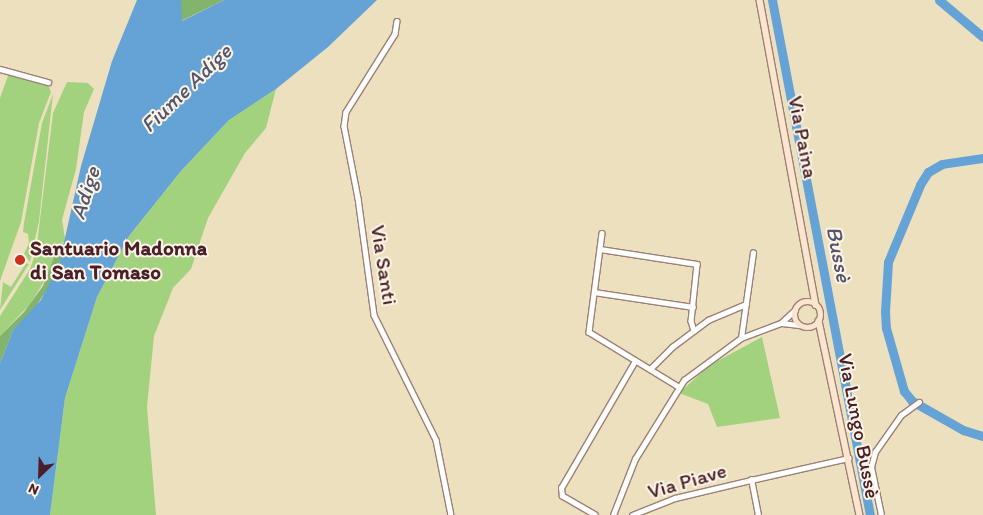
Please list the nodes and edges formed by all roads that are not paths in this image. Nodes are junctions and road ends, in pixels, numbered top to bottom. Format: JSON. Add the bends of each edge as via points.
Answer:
{"nodes":[{"id":1,"x":760,"y":0,"type":"edge"},
{"id":2,"x":397,"y":21,"type":"dead end"},
{"id":3,"x":0,"y":69,"type":"edge"},
{"id":4,"x":48,"y":82,"type":"dead end"},
{"id":5,"x":602,"y":233,"type":"dead end"},
{"id":6,"x":600,"y":249,"type":"junction"},
{"id":7,"x":753,"y":252,"type":"dead end"},
{"id":8,"x":812,"y":280,"type":"junction"},
{"id":9,"x":594,"y":292,"type":"junction"},
{"id":10,"x":804,"y":302,"type":"junction"},
{"id":11,"x":746,"y":304,"type":"junction"},
{"id":12,"x":816,"y":305,"type":"junction"},
{"id":13,"x":693,"y":307,"type":"junction"},
{"id":14,"x":795,"y":310,"type":"junction"},
{"id":15,"x":819,"y":321,"type":"junction"},
{"id":16,"x":780,"y":323,"type":"junction"},
{"id":17,"x":799,"y":325,"type":"junction"},
{"id":18,"x":808,"y":328,"type":"junction"},
{"id":19,"x":694,"y":331,"type":"junction"},
{"id":20,"x":741,"y":338,"type":"junction"},
{"id":21,"x":824,"y":344,"type":"junction"},
{"id":22,"x":635,"y":361,"type":"junction"},
{"id":23,"x":650,"y":369,"type":"junction"},
{"id":24,"x":679,"y":387,"type":"junction"},
{"id":25,"x":919,"y":402,"type":"dead end"},
{"id":26,"x":849,"y":458,"type":"junction"},
{"id":27,"x":751,"y":480,"type":"junction"},
{"id":28,"x":450,"y":515,"type":"edge"},
{"id":29,"x":594,"y":515,"type":"edge"},
{"id":30,"x":613,"y":515,"type":"edge"},
{"id":31,"x":632,"y":515,"type":"edge"},
{"id":32,"x":758,"y":515,"type":"edge"},
{"id":33,"x":860,"y":515,"type":"edge"},
{"id":34,"x":881,"y":515,"type":"edge"}],
"edges":[{"from":1,"to":8,"type":"main road","name":"Via Paina"},
{"from":2,"to":28,"type":"street","name":"Via Santi","via":[[395,34],[346,112],[344,126],[358,198],[374,315],[436,440]]},
{"from":3,"to":4,"type":"street"},
{"from":5,"to":6,"type":"street"},
{"from":6,"to":9,"type":"street"},
{"from":6,"to":13,"type":"street","via":[[694,262],[698,271]]},
{"from":7,"to":11,"type":"street"},
{"from":8,"to":10,"type":"main road"},
{"from":8,"to":12,"type":"main road","name":"Via Paina"},
{"from":9,"to":13,"type":"street"},
{"from":9,"to":22,"type":"street","via":[[589,332]]},
{"from":10,"to":12,"type":"main road"},
{"from":10,"to":14,"type":"main road"},
{"from":11,"to":19,"type":"street","via":[[730,308]]},
{"from":11,"to":20,"type":"street"},
{"from":12,"to":15,"type":"main road"},
{"from":13,"to":19,"type":"street","via":[[691,321]]},
{"from":14,"to":16,"type":"street"},
{"from":14,"to":17,"type":"main road"},
{"from":15,"to":18,"type":"main road"},
{"from":15,"to":21,"type":"main road","name":"Via Lungo Bussè"},
{"from":16,"to":17,"type":"street"},
{"from":16,"to":20,"type":"street"},
{"from":17,"to":18,"type":"main road"},
{"from":18,"to":21,"type":"main road","name":"Via Lungo Bussè"},
{"from":19,"to":23,"type":"street"},
{"from":20,"to":24,"type":"street","via":[[713,356]]},
{"from":21,"to":26,"type":"main road","name":"Via Lungo Bussè"},
{"from":22,"to":23,"type":"street"},
{"from":22,"to":29,"type":"street","via":[[561,488],[562,496]]},
{"from":23,"to":24,"type":"street"},
{"from":24,"to":30,"type":"street","via":[[635,459]]},
{"from":25,"to":34,"type":"street","via":[[889,430],[875,452],[871,467]]},
{"from":26,"to":27,"type":"street","name":"Via Piave"},
{"from":26,"to":33,"type":"main road","name":"Via Lungo Bussè"},
{"from":27,"to":31,"type":"street","name":"Via Piave","via":[[675,498]]},
{"from":27,"to":32,"type":"street","name":"Via Piave"}]}
